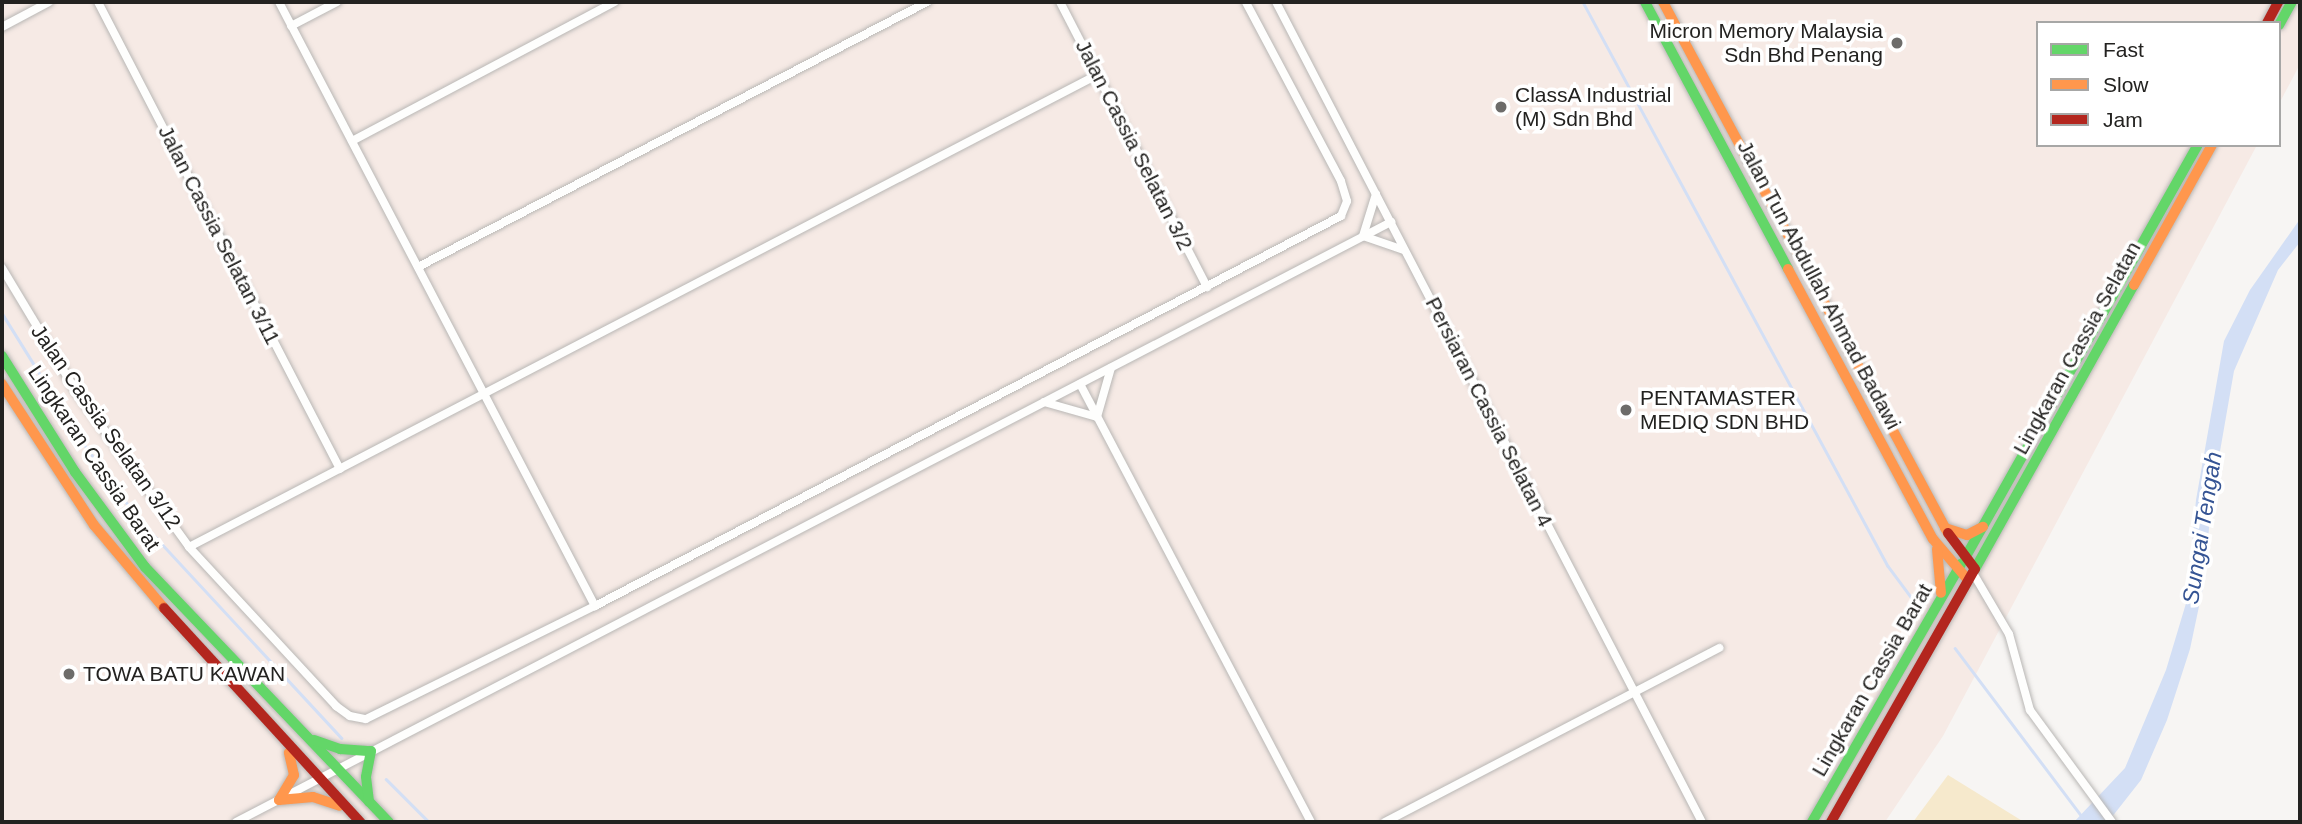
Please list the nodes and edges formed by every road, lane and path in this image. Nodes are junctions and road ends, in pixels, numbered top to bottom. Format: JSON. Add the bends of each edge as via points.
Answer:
{"nodes":[{"id":1,"x":49,"y":2,"type":"edge"},
{"id":2,"x":98,"y":2,"type":"edge"},
{"id":3,"x":279,"y":2,"type":"edge"},
{"id":4,"x":337,"y":2,"type":"edge"},
{"id":5,"x":615,"y":2,"type":"edge"},
{"id":6,"x":927,"y":2,"type":"edge"},
{"id":7,"x":1060,"y":2,"type":"edge"},
{"id":8,"x":1246,"y":2,"type":"edge"},
{"id":9,"x":1276,"y":2,"type":"edge"},
{"id":10,"x":1645,"y":2,"type":"edge"},
{"id":11,"x":1663,"y":2,"type":"edge"},
{"id":12,"x":2278,"y":2,"type":"edge"},
{"id":13,"x":2292,"y":2,"type":"edge"},
{"id":14,"x":2268,"y":21,"type":"edge"},
{"id":15,"x":2281,"y":21,"type":"edge"},
{"id":16,"x":291,"y":26,"type":"junction"},
{"id":17,"x":2,"y":27,"type":"edge"},
{"id":18,"x":1097,"y":75,"type":"junction"},
{"id":19,"x":352,"y":141,"type":"junction"},
{"id":20,"x":2197,"y":147,"type":"edge"},
{"id":21,"x":2211,"y":147,"type":"edge"},
{"id":22,"x":1376,"y":194,"type":"junction"},
{"id":23,"x":1391,"y":222,"type":"junction"},
{"id":24,"x":1363,"y":236,"type":"junction"},
{"id":25,"x":1405,"y":251,"type":"junction"},
{"id":26,"x":1798,"y":255,"type":"junction"},
{"id":27,"x":1783,"y":259,"type":"junction"},
{"id":28,"x":418,"y":267,"type":"junction"},
{"id":29,"x":2,"y":268,"type":"edge"},
{"id":30,"x":1208,"y":287,"type":"junction"},
{"id":31,"x":2,"y":356,"type":"edge"},
{"id":32,"x":1111,"y":368,"type":"junction"},
{"id":33,"x":2,"y":384,"type":"edge"},
{"id":34,"x":1080,"y":384,"type":"junction"},
{"id":35,"x":484,"y":394,"type":"junction"},
{"id":36,"x":1044,"y":402,"type":"junction"},
{"id":37,"x":1097,"y":417,"type":"junction"},
{"id":38,"x":340,"y":469,"type":"junction"},
{"id":39,"x":1983,"y":527,"type":"junction"},
{"id":40,"x":1945,"y":528,"type":"junction"},
{"id":41,"x":1935,"y":543,"type":"junction"},
{"id":42,"x":189,"y":547,"type":"junction"},
{"id":43,"x":1965,"y":558,"type":"junction"},
{"id":44,"x":1957,"y":570,"type":"junction"},
{"id":45,"x":1972,"y":574,"type":"junction"},
{"id":46,"x":1940,"y":600,"type":"junction"},
{"id":47,"x":595,"y":606,"type":"junction"},
{"id":48,"x":1719,"y":648,"type":"dead end"},
{"id":49,"x":1634,"y":692,"type":"junction"},
{"id":50,"x":310,"y":738,"type":"junction"},
{"id":51,"x":287,"y":747,"type":"junction"},
{"id":52,"x":371,"y":751,"type":"junction"},
{"id":53,"x":339,"y":769,"type":"junction"},
{"id":54,"x":317,"y":780,"type":"junction"},
{"id":55,"x":279,"y":800,"type":"junction"},
{"id":56,"x":369,"y":802,"type":"junction"},
{"id":57,"x":345,"y":808,"type":"junction"},
{"id":58,"x":236,"y":822,"type":"edge"},
{"id":59,"x":360,"y":822,"type":"edge"},
{"id":60,"x":389,"y":822,"type":"edge"},
{"id":61,"x":1311,"y":822,"type":"edge"},
{"id":62,"x":1385,"y":822,"type":"edge"},
{"id":63,"x":1702,"y":822,"type":"edge"},
{"id":64,"x":1812,"y":822,"type":"edge"},
{"id":65,"x":1831,"y":822,"type":"edge"},
{"id":66,"x":2112,"y":822,"type":"edge"}],
"edges":[{"from":1,"to":17,"type":"street"},
{"from":2,"to":38,"type":"street","name":"Jalan Cassia Selatan 3/11"},
{"from":3,"to":16,"type":"street"},
{"from":4,"to":16,"type":"street"},
{"from":5,"to":19,"type":"street"},
{"from":6,"to":28,"type":"street"},
{"from":7,"to":18,"type":"street","name":"Jalan Cassia Selatan 3/2"},
{"from":8,"to":30,"type":"street","name":"Jalan Cassia Selatan 3/12","via":[[1341,181],[1347,201],[1341,216],[1328,226]]},
{"from":9,"to":22,"type":"street","name":"Persiaran Cassia Selatan 4"},
{"from":10,"to":27,"type":"main road","name":"Jalan Tun Abdullah Ahmad Badawi"},
{"from":11,"to":26,"type":"main road","name":"Jalan Tun Abdullah Ahmad Badawi"},
{"from":12,"to":14,"type":"main road"},
{"from":13,"to":15,"type":"main road"},
{"from":16,"to":19,"type":"street"},
{"from":18,"to":30,"type":"street","name":"Jalan Cassia Selatan 3/2"},
{"from":18,"to":35,"type":"street"},
{"from":19,"to":28,"type":"street"},
{"from":20,"to":39,"type":"main road","name":"Lingkaran Cassia Selatan"},
{"from":21,"to":45,"type":"main road","name":"Lingkaran Cassia Selatan"},
{"from":22,"to":23,"type":"street","name":"Persiaran Cassia Selatan 4"},
{"from":22,"to":24,"type":"street"},
{"from":23,"to":24,"type":"street"},
{"from":23,"to":25,"type":"street","name":"Persiaran Cassia Selatan 4"},
{"from":24,"to":25,"type":"street"},
{"from":24,"to":32,"type":"street"},
{"from":25,"to":49,"type":"street","name":"Persiaran Cassia Selatan 4"},
{"from":26,"to":27,"type":"main road","via":[[1792,263]]},
{"from":26,"to":40,"type":"main road","name":"Jalan Tun Abdullah Ahmad Badawi"},
{"from":27,"to":41,"type":"main road","name":"Jalan Tun Abdullah Ahmad Badawi"},
{"from":28,"to":35,"type":"street"},
{"from":29,"to":42,"type":"street","name":"Jalan Cassia Selatan 3/12","via":[[74,388]]},
{"from":30,"to":47,"type":"street","name":"Jalan Cassia Selatan 3/12"},
{"from":31,"to":50,"type":"main road","name":"Lingkaran Cassia Barat","via":[[75,472],[145,567]]},
{"from":32,"to":34,"type":"street"},
{"from":32,"to":37,"type":"street"},
{"from":33,"to":51,"type":"main road","name":"Lingkaran Cassia Barat","via":[[94,525]]},
{"from":34,"to":36,"type":"street"},
{"from":34,"to":37,"type":"street"},
{"from":35,"to":38,"type":"street"},
{"from":35,"to":47,"type":"street"},
{"from":36,"to":37,"type":"street"},
{"from":36,"to":52,"type":"street"},
{"from":37,"to":61,"type":"street"},
{"from":38,"to":42,"type":"street"},
{"from":39,"to":40,"type":"main road","via":[[1967,535]]},
{"from":39,"to":43,"type":"main road","name":"Lingkaran Cassia Selatan"},
{"from":40,"to":43,"type":"main road","name":"Jalan Tun Abdullah Ahmad Badawi"},
{"from":41,"to":44,"type":"main road","name":"Jalan Tun Abdullah Ahmad Badawi"},
{"from":41,"to":46,"type":"main road","via":[[1942,565]]},
{"from":42,"to":47,"type":"street","name":"Jalan Cassia Selatan 3/12","via":[[336,706],[350,716],[366,719]]},
{"from":43,"to":44,"type":"main road","name":"Lingkaran Cassia Barat"},
{"from":43,"to":45,"type":"main road","name":"Jalan Tun Abdullah Ahmad Badawi"},
{"from":44,"to":45,"type":"main road","name":"Jalan Tun Abdullah Ahmad Badawi"},
{"from":44,"to":46,"type":"main road","name":"Lingkaran Cassia Barat"},
{"from":45,"to":65,"type":"main road","name":"Lingkaran Cassia Barat"},
{"from":45,"to":66,"type":"street","via":[[2009,634],[2029,710]]},
{"from":46,"to":64,"type":"main road","name":"Lingkaran Cassia Barat"},
{"from":48,"to":49,"type":"street"},
{"from":49,"to":62,"type":"street"},
{"from":49,"to":63,"type":"street","name":"Persiaran Cassia Selatan 4"},
{"from":50,"to":52,"type":"main road","via":[[340,749]]},
{"from":50,"to":53,"type":"main road","name":"Lingkaran Cassia Barat"},
{"from":51,"to":54,"type":"main road","name":"Lingkaran Cassia Barat"},
{"from":51,"to":55,"type":"main road","via":[[294,775]]},
{"from":52,"to":53,"type":"street"},
{"from":52,"to":56,"type":"main road","via":[[366,777]]},
{"from":53,"to":54,"type":"street"},
{"from":53,"to":56,"type":"main road","name":"Lingkaran Cassia Barat"},
{"from":54,"to":55,"type":"street"},
{"from":54,"to":57,"type":"main road","name":"Lingkaran Cassia Barat"},
{"from":55,"to":57,"type":"main road","via":[[313,797]]},
{"from":55,"to":58,"type":"street"},
{"from":56,"to":60,"type":"main road","name":"Lingkaran Cassia Barat"},
{"from":57,"to":59,"type":"main road","name":"Lingkaran Cassia Barat"}]}
